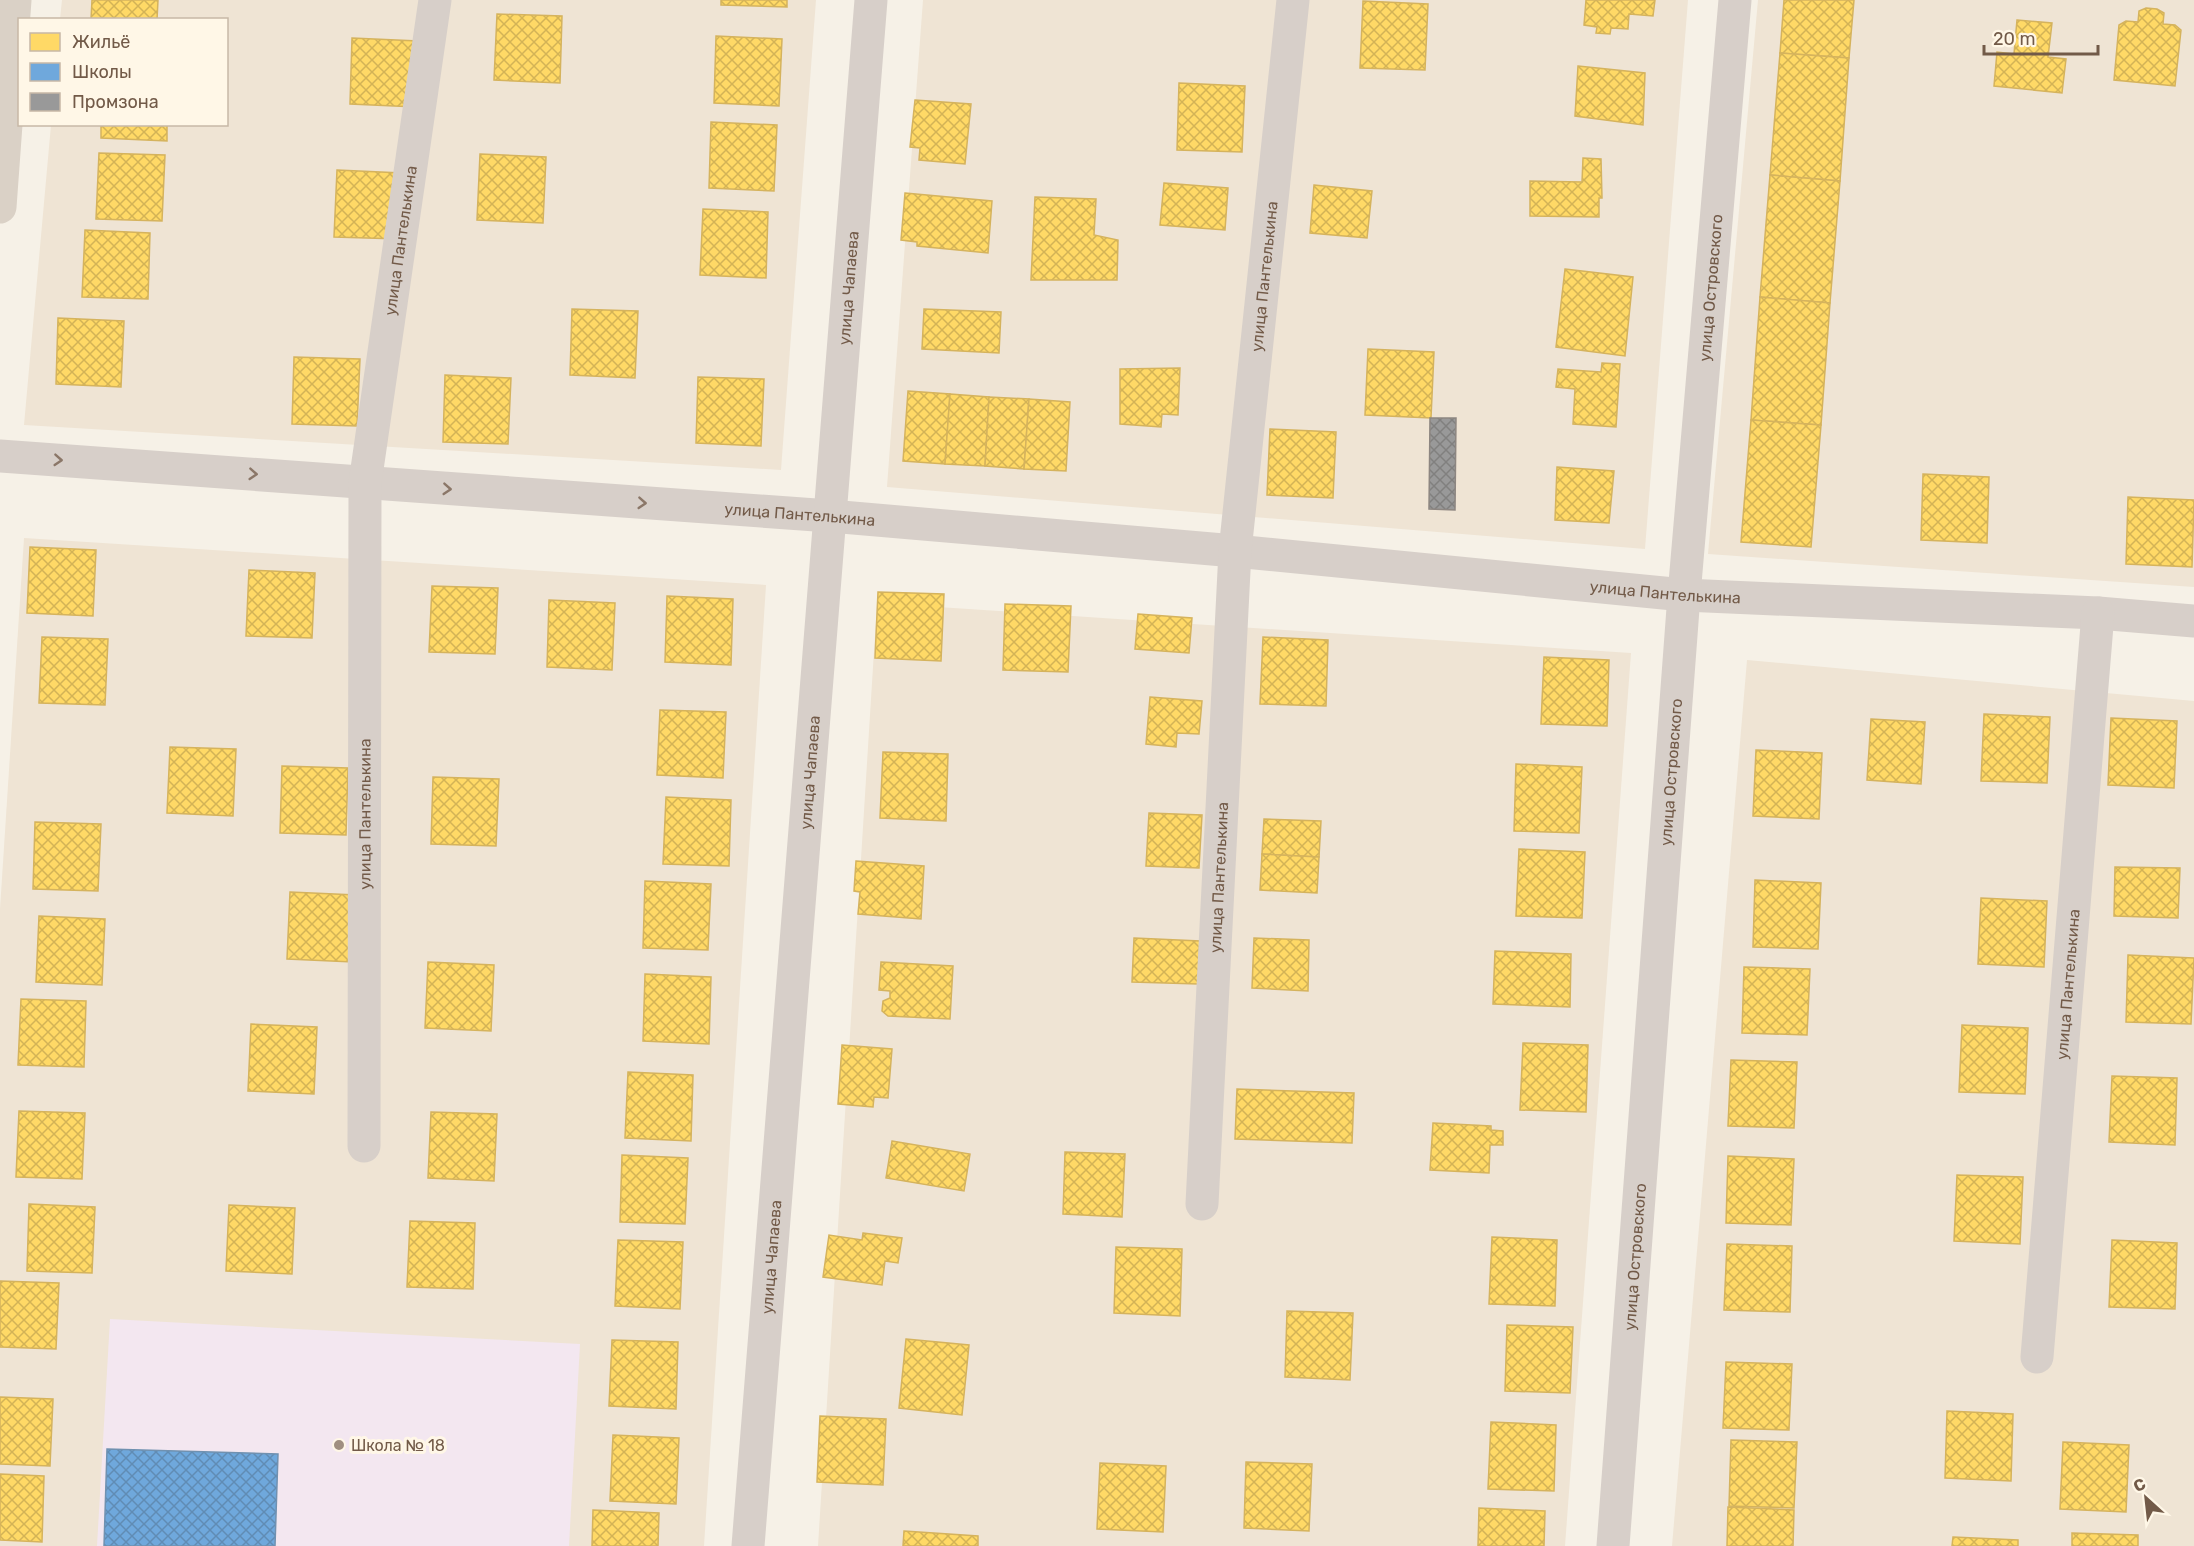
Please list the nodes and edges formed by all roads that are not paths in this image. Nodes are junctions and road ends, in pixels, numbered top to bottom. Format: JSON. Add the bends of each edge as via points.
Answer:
{"nodes":[{"id":1,"x":15,"y":0,"type":"edge"},
{"id":2,"x":435,"y":0,"type":"edge"},
{"id":3,"x":871,"y":0,"type":"edge"},
{"id":4,"x":1293,"y":0,"type":"edge"},
{"id":5,"x":1735,"y":0,"type":"edge"},
{"id":6,"x":0,"y":207,"type":"edge"},
{"id":7,"x":0,"y":456,"type":"edge"},
{"id":8,"x":365,"y":483,"type":"junction"},
{"id":9,"x":830,"y":516,"type":"junction"},
{"id":10,"x":1235,"y":551,"type":"junction"},
{"id":11,"x":1684,"y":595,"type":"junction"},
{"id":12,"x":2098,"y":613,"type":"junction"},
{"id":13,"x":2194,"y":621,"type":"edge"},
{"id":14,"x":364,"y":1146,"type":"dead end"},
{"id":15,"x":1202,"y":1204,"type":"dead end"},
{"id":16,"x":2037,"y":1357,"type":"dead end"},
{"id":17,"x":748,"y":1546,"type":"edge"},
{"id":18,"x":1612,"y":1546,"type":"edge"}],
"edges":[{"from":1,"to":6,"type":"main road"},
{"from":2,"to":8,"type":"street","name":"улица Пантелькина"},
{"from":3,"to":9,"type":"street","name":"улица Чапаева"},
{"from":4,"to":10,"type":"street","name":"улица Пантелькина"},
{"from":5,"to":11,"type":"street","name":"улица Островского"},
{"from":7,"to":8,"type":"street","name":"улица Пантелькина","one_way":true},
{"from":8,"to":9,"type":"street","name":"улица Пантелькина","one_way":true},
{"from":8,"to":14,"type":"street","name":"улица Пантелькина"},
{"from":9,"to":10,"type":"street","name":"улица Пантелькина"},
{"from":9,"to":17,"type":"street","name":"улица Чапаева"},
{"from":10,"to":11,"type":"street","name":"улица Пантелькина"},
{"from":10,"to":15,"type":"street","name":"улица Пантелькина"},
{"from":11,"to":12,"type":"street","name":"улица Пантелькина"},
{"from":11,"to":18,"type":"street","name":"улица Островского"},
{"from":12,"to":13,"type":"street","name":"улица Пантелькина"},
{"from":12,"to":16,"type":"street","name":"улица Пантелькина"}]}
